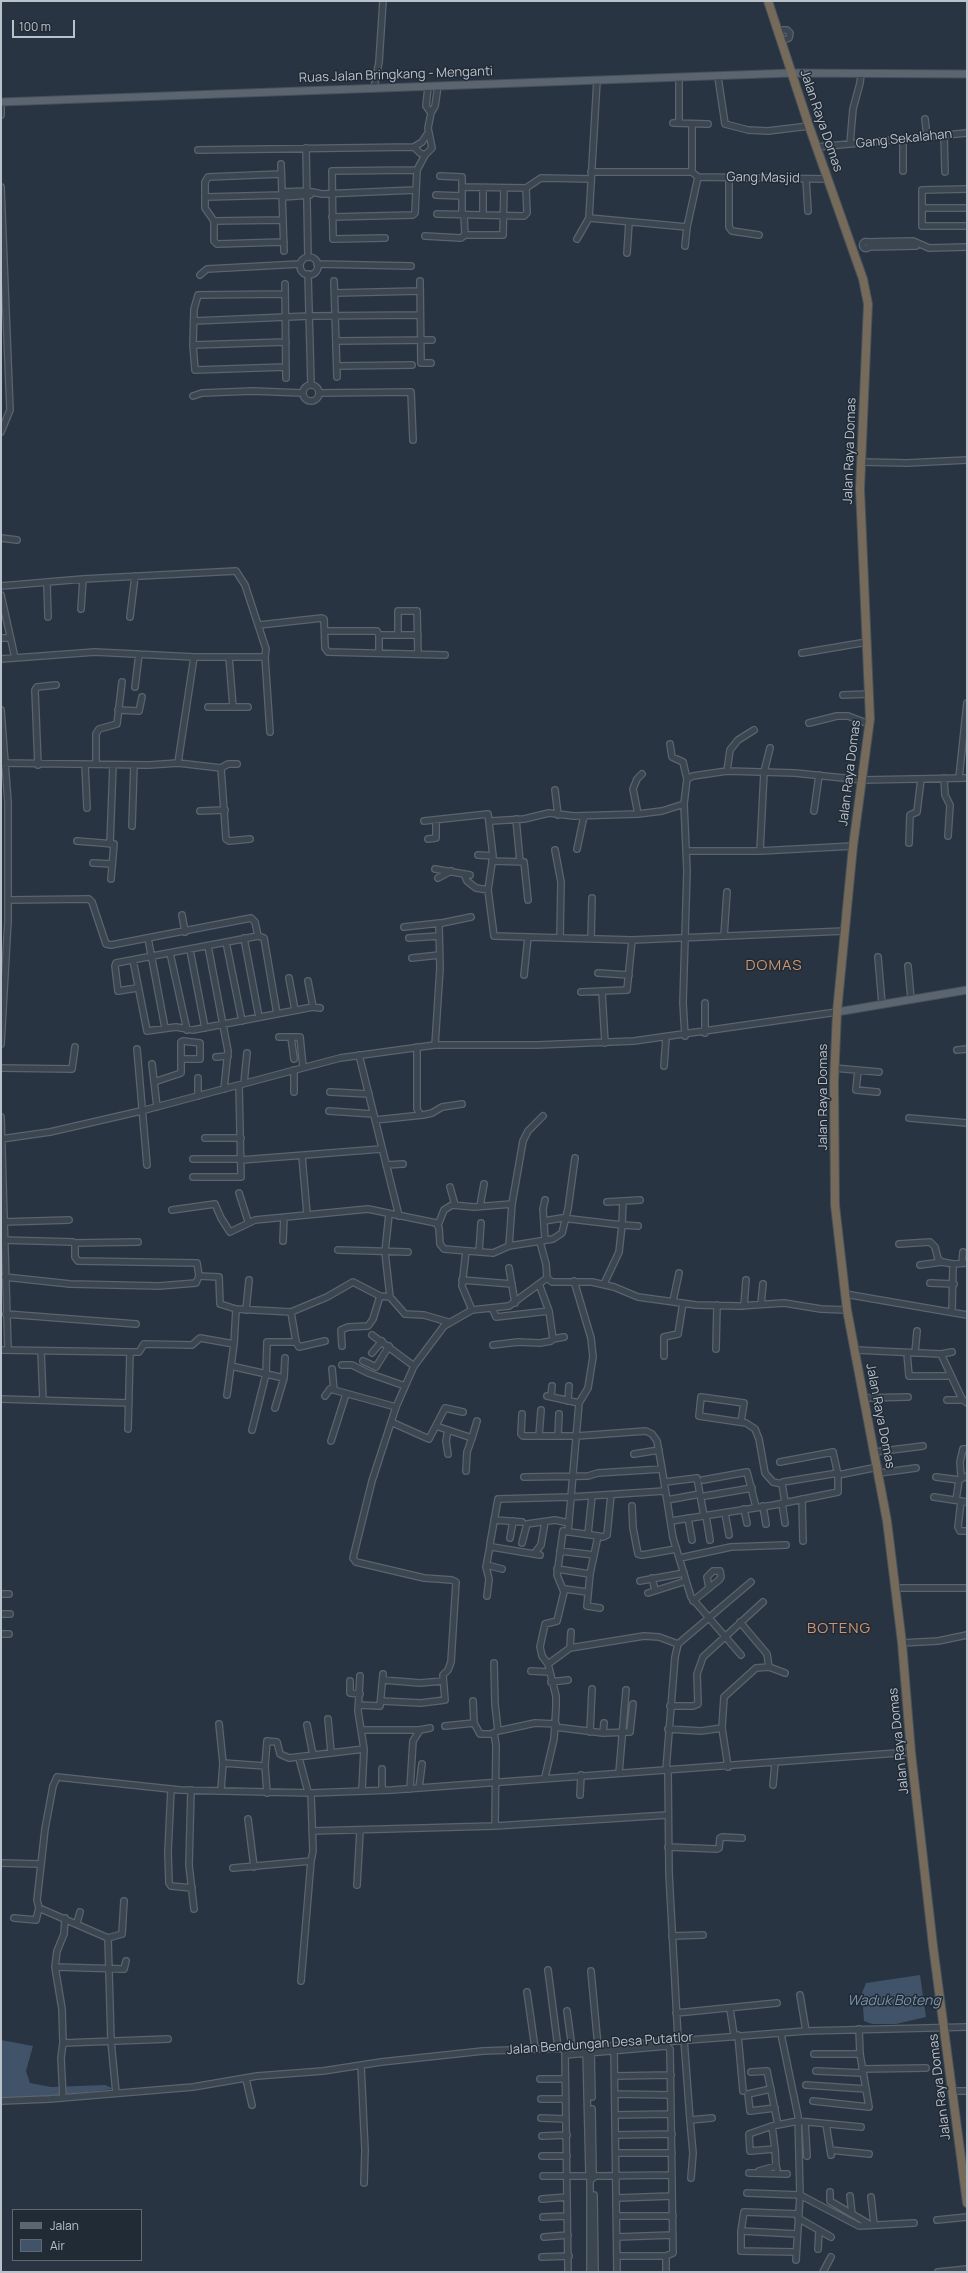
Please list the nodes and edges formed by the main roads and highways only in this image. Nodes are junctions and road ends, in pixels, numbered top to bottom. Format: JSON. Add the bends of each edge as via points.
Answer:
{"nodes":[{"id":1,"x":768,"y":1,"type":"edge"},
{"id":2,"x":791,"y":73,"type":"junction"},
{"id":3,"x":967,"y":74,"type":"edge"},
{"id":4,"x":1,"y":102,"type":"edge"},
{"id":5,"x":967,"y":990,"type":"edge"},
{"id":6,"x":837,"y":1012,"type":"junction"},
{"id":7,"x":967,"y":2203,"type":"edge"}],
"edges":[{"from":1,"to":2,"type":"highway","name":"Jalan Raya Domas"},
{"from":2,"to":3,"type":"main road","name":"Ruas Jalan Bringkang - Menganti"},
{"from":2,"to":4,"type":"main road","name":"Ruas Jalan Bringkang - Menganti"},
{"from":2,"to":6,"type":"highway","name":"Jalan Raya Domas","via":[[852,246],[868,304],[861,462],[861,544],[869,724],[853,846]]},
{"from":5,"to":6,"type":"main road"},
{"from":6,"to":7,"type":"highway","name":"Jalan Raya Domas","via":[[834,1068],[836,1205],[845,1294],[875,1452],[895,1588],[933,1946]]}]}
